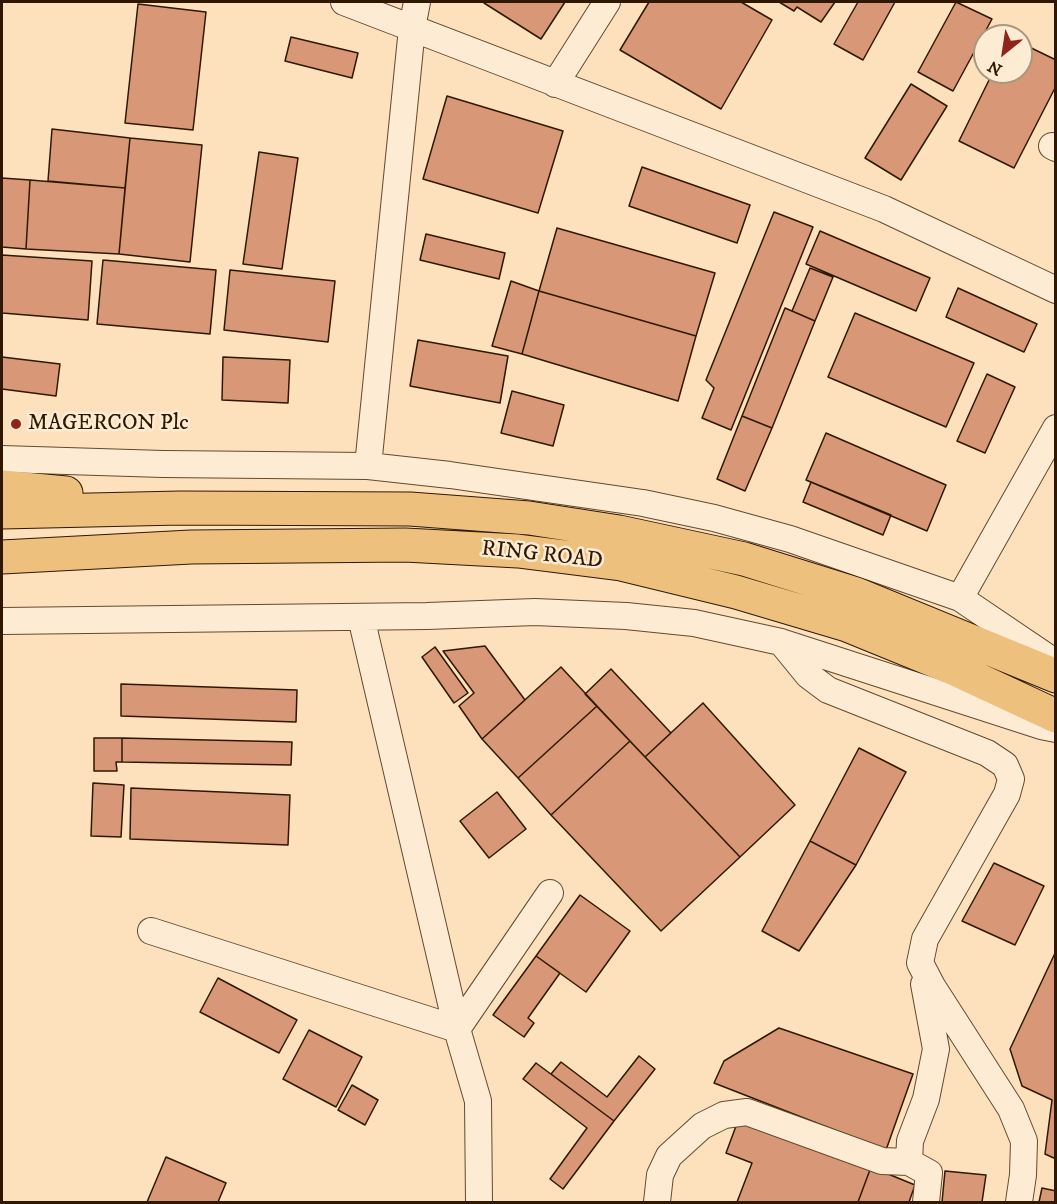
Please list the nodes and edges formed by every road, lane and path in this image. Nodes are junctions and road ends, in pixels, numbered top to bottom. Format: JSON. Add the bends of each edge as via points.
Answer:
{"nodes":[{"id":1,"x":344,"y":2,"type":"edge"},
{"id":2,"x":417,"y":2,"type":"edge"},
{"id":3,"x":607,"y":2,"type":"edge"},
{"id":4,"x":412,"y":28,"type":"junction"},
{"id":5,"x":555,"y":84,"type":"junction"},
{"id":6,"x":1056,"y":290,"type":"edge"},
{"id":7,"x":1056,"y":428,"type":"edge"},
{"id":8,"x":2,"y":459,"type":"edge"},
{"id":9,"x":368,"y":466,"type":"junction"},
{"id":10,"x":2,"y":487,"type":"edge"},
{"id":11,"x":180,"y":508,"type":"junction"},
{"id":12,"x":2,"y":512,"type":"edge"},
{"id":13,"x":2,"y":557,"type":"edge"},
{"id":14,"x":960,"y":598,"type":"junction"},
{"id":15,"x":361,"y":616,"type":"junction"},
{"id":16,"x":2,"y":621,"type":"edge"},
{"id":17,"x":781,"y":642,"type":"junction"},
{"id":18,"x":1056,"y":663,"type":"edge"},
{"id":19,"x":1056,"y":676,"type":"edge"},
{"id":20,"x":1056,"y":717,"type":"edge"},
{"id":21,"x":1056,"y":729,"type":"edge"},
{"id":22,"x":550,"y":893,"type":"dead end"},
{"id":23,"x":151,"y":930,"type":"dead end"},
{"id":24,"x":920,"y":963,"type":"junction"},
{"id":25,"x":457,"y":1029,"type":"junction"},
{"id":26,"x":909,"y":1162,"type":"junction"},
{"id":27,"x":479,"y":1203,"type":"edge"},
{"id":28,"x":657,"y":1203,"type":"edge"},
{"id":29,"x":926,"y":1203,"type":"edge"},
{"id":30,"x":1020,"y":1203,"type":"edge"}],
"edges":[{"from":1,"to":4,"type":"street"},
{"from":2,"to":4,"type":"street"},
{"from":3,"to":5,"type":"street"},
{"from":4,"to":5,"type":"street"},
{"from":4,"to":9,"type":"street"},
{"from":5,"to":6,"type":"street","via":[[884,209]]},
{"from":7,"to":14,"type":"street"},
{"from":8,"to":9,"type":"street"},
{"from":9,"to":14,"type":"street","via":[[643,503],[714,518],[790,539]]},
{"from":10,"to":11,"type":"highway"},
{"from":11,"to":12,"type":"highway","name":"RING ROAD"},
{"from":11,"to":19,"type":"highway","name":"RING ROAD","via":[[410,509],[530,518],[619,532],[744,559],[855,594]]},
{"from":13,"to":20,"type":"highway","name":"RING ROAD","via":[[192,547],[405,545],[518,551],[621,564],[847,625],[955,669]]},
{"from":14,"to":18,"type":"street"},
{"from":15,"to":16,"type":"street"},
{"from":15,"to":17,"type":"street","via":[[535,612],[626,615],[694,622]]},
{"from":15,"to":25,"type":"street"},
{"from":17,"to":21,"type":"street"},
{"from":17,"to":24,"type":"street","via":[[808,675],[828,690],[987,753],[1005,765],[1011,779],[1008,794],[925,939]]},
{"from":22,"to":25,"type":"street"},
{"from":23,"to":25,"type":"street"},
{"from":24,"to":26,"type":"street","via":[[936,1049],[926,1100],[910,1141]]},
{"from":24,"to":30,"type":"street","via":[[1011,1109],[1024,1141]]},
{"from":25,"to":27,"type":"street","via":[[478,1101]]},
{"from":26,"to":28,"type":"street","via":[[882,1161],[747,1112],[724,1115],[702,1126],[669,1156],[660,1175]]},
{"from":26,"to":29,"type":"street","via":[[929,1173]]}]}
